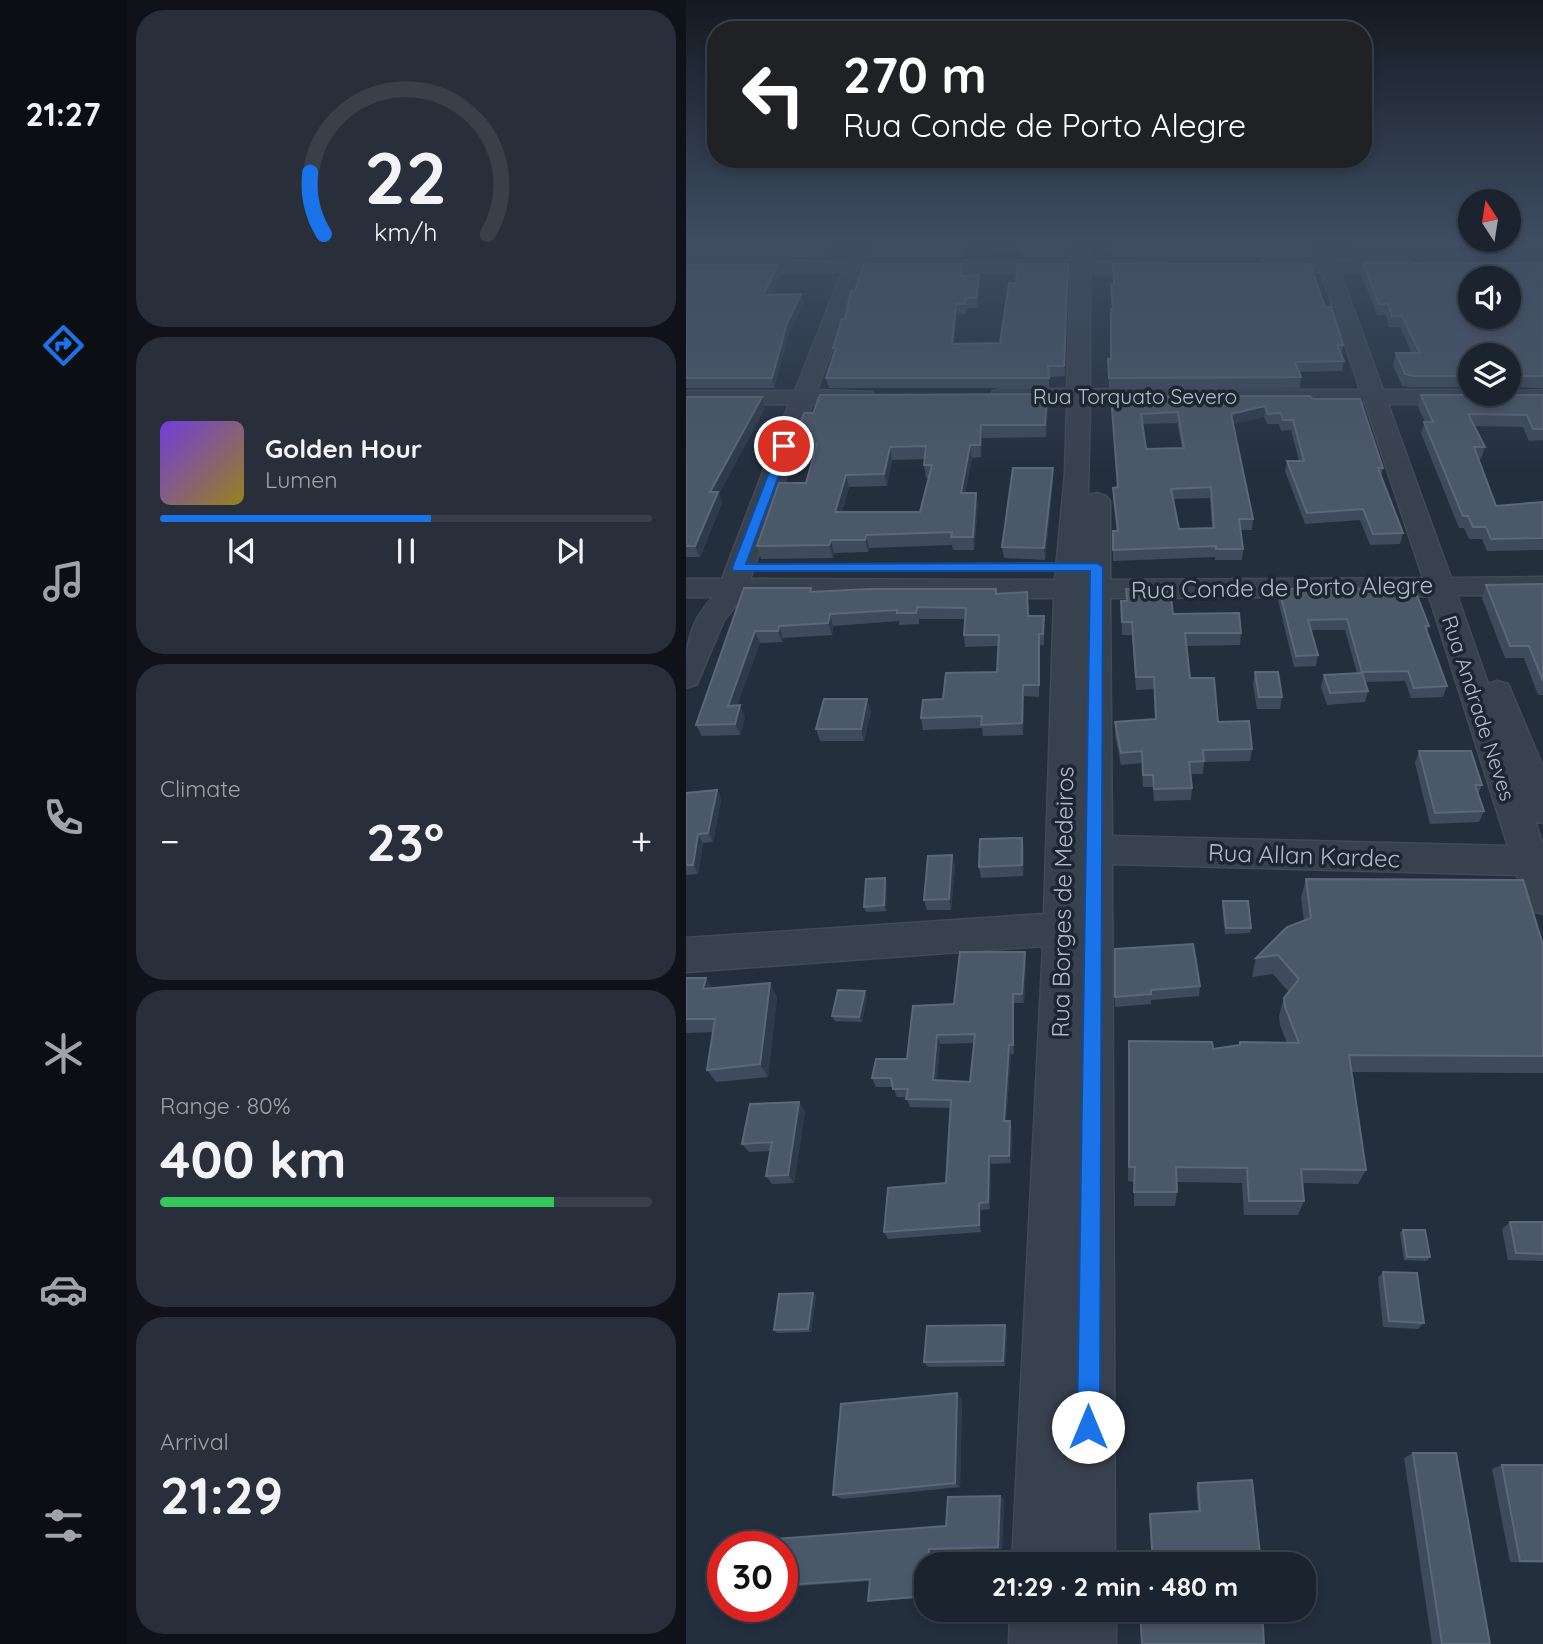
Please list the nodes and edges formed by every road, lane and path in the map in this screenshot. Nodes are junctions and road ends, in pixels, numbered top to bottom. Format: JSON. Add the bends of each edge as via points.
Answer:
{"nodes":[{"id":1,"x":825,"y":317,"type":"edge"},
{"id":2,"x":1089,"y":317,"type":"edge"},
{"id":3,"x":1355,"y":317,"type":"edge"},
{"id":4,"x":686,"y":388,"type":"edge"},
{"id":5,"x":1458,"y":388,"type":"edge"},
{"id":6,"x":1528,"y":391,"type":"edge"},
{"id":7,"x":887,"y":392,"type":"edge"},
{"id":8,"x":982,"y":392,"type":"edge"},
{"id":9,"x":1381,"y":392,"type":"junction"},
{"id":10,"x":795,"y":393,"type":"junction"},
{"id":11,"x":686,"y":398,"type":"edge"},
{"id":12,"x":1088,"y":404,"type":"junction"},
{"id":13,"x":764,"y":471,"type":"junction"},
{"id":14,"x":727,"y":532,"type":"dead end"},
{"id":15,"x":1543,"y":564,"type":"edge"},
{"id":16,"x":1444,"y":575,"type":"junction"},
{"id":17,"x":1083,"y":578,"type":"junction"},
{"id":18,"x":711,"y":584,"type":"edge"},
{"id":19,"x":1543,"y":586,"type":"edge"},
{"id":20,"x":686,"y":677,"type":"edge"},
{"id":21,"x":1492,"y":711,"type":"junction"},
{"id":22,"x":1543,"y":810,"type":"edge"},
{"id":23,"x":1080,"y":849,"type":"junction"},
{"id":24,"x":1537,"y":861,"type":"edge"},
{"id":25,"x":1543,"y":899,"type":"edge"},
{"id":26,"x":1078,"y":928,"type":"junction"},
{"id":27,"x":686,"y":955,"type":"edge"},
{"id":28,"x":1069,"y":1345,"type":"junction"},
{"id":29,"x":1042,"y":1552,"type":"edge"},
{"id":30,"x":1086,"y":1552,"type":"edge"},
{"id":31,"x":1039,"y":1622,"type":"edge"},
{"id":32,"x":1087,"y":1622,"type":"edge"},
{"id":33,"x":1038,"y":1644,"type":"edge"},
{"id":34,"x":1087,"y":1644,"type":"edge"}],
"edges":[{"from":1,"to":10,"type":"street"},
{"from":2,"to":12,"type":"street","name":"Rua Borges de Medeiros"},
{"from":3,"to":9,"type":"street","name":"Rua Andrade Neves"},
{"from":4,"to":10,"type":"street"},
{"from":5,"to":9,"type":"street","name":"Rua Torquato Severo"},
{"from":6,"to":9,"type":"street","name":"Rua Torquato Severo"},
{"from":7,"to":10,"type":"street"},
{"from":8,"to":12,"type":"street","name":"Rua Torquato Severo"},
{"from":9,"to":12,"type":"street","name":"Rua Torquato Severo","via":[[1179,391]]},
{"from":9,"to":16,"type":"street","name":"Rua Andrade Neves"},
{"from":10,"to":11,"type":"street"},
{"from":10,"to":13,"type":"street"},
{"from":12,"to":17,"type":"street","name":"Rua Borges de Medeiros"},
{"from":13,"to":14,"type":"street"},
{"from":13,"to":18,"type":"street"},
{"from":15,"to":16,"type":"street","name":"Rua Conde de Porto Alegre"},
{"from":16,"to":17,"type":"street","name":"Rua Conde de Porto Alegre"},
{"from":16,"to":19,"type":"street","name":"Rua Conde de Porto Alegre"},
{"from":16,"to":21,"type":"street","name":"Rua Andrade Neves"},
{"from":17,"to":18,"type":"street","name":"Rua Conde de Porto Alegre"},
{"from":17,"to":23,"type":"street","name":"Rua Borges de Medeiros"},
{"from":18,"to":20,"type":"street"},
{"from":21,"to":22,"type":"street","name":"Rua Andrade Neves"},
{"from":21,"to":24,"type":"street","name":"Rua Andrade Neves"},
{"from":23,"to":24,"type":"street","name":"Rua Allan Kardec"},
{"from":23,"to":26,"type":"street","name":"Rua Borges de Medeiros"},
{"from":24,"to":25,"type":"street","name":"Rua Andrade Neves"},
{"from":26,"to":27,"type":"street"},
{"from":26,"to":28,"type":"street","name":"Rua Borges de Medeiros"},
{"from":28,"to":29,"type":"street","name":"Rua Borges de Medeiros"},
{"from":28,"to":30,"type":"street","name":"Rua Borges de Medeiros"},
{"from":31,"to":33,"type":"street"},
{"from":32,"to":34,"type":"street"}]}
